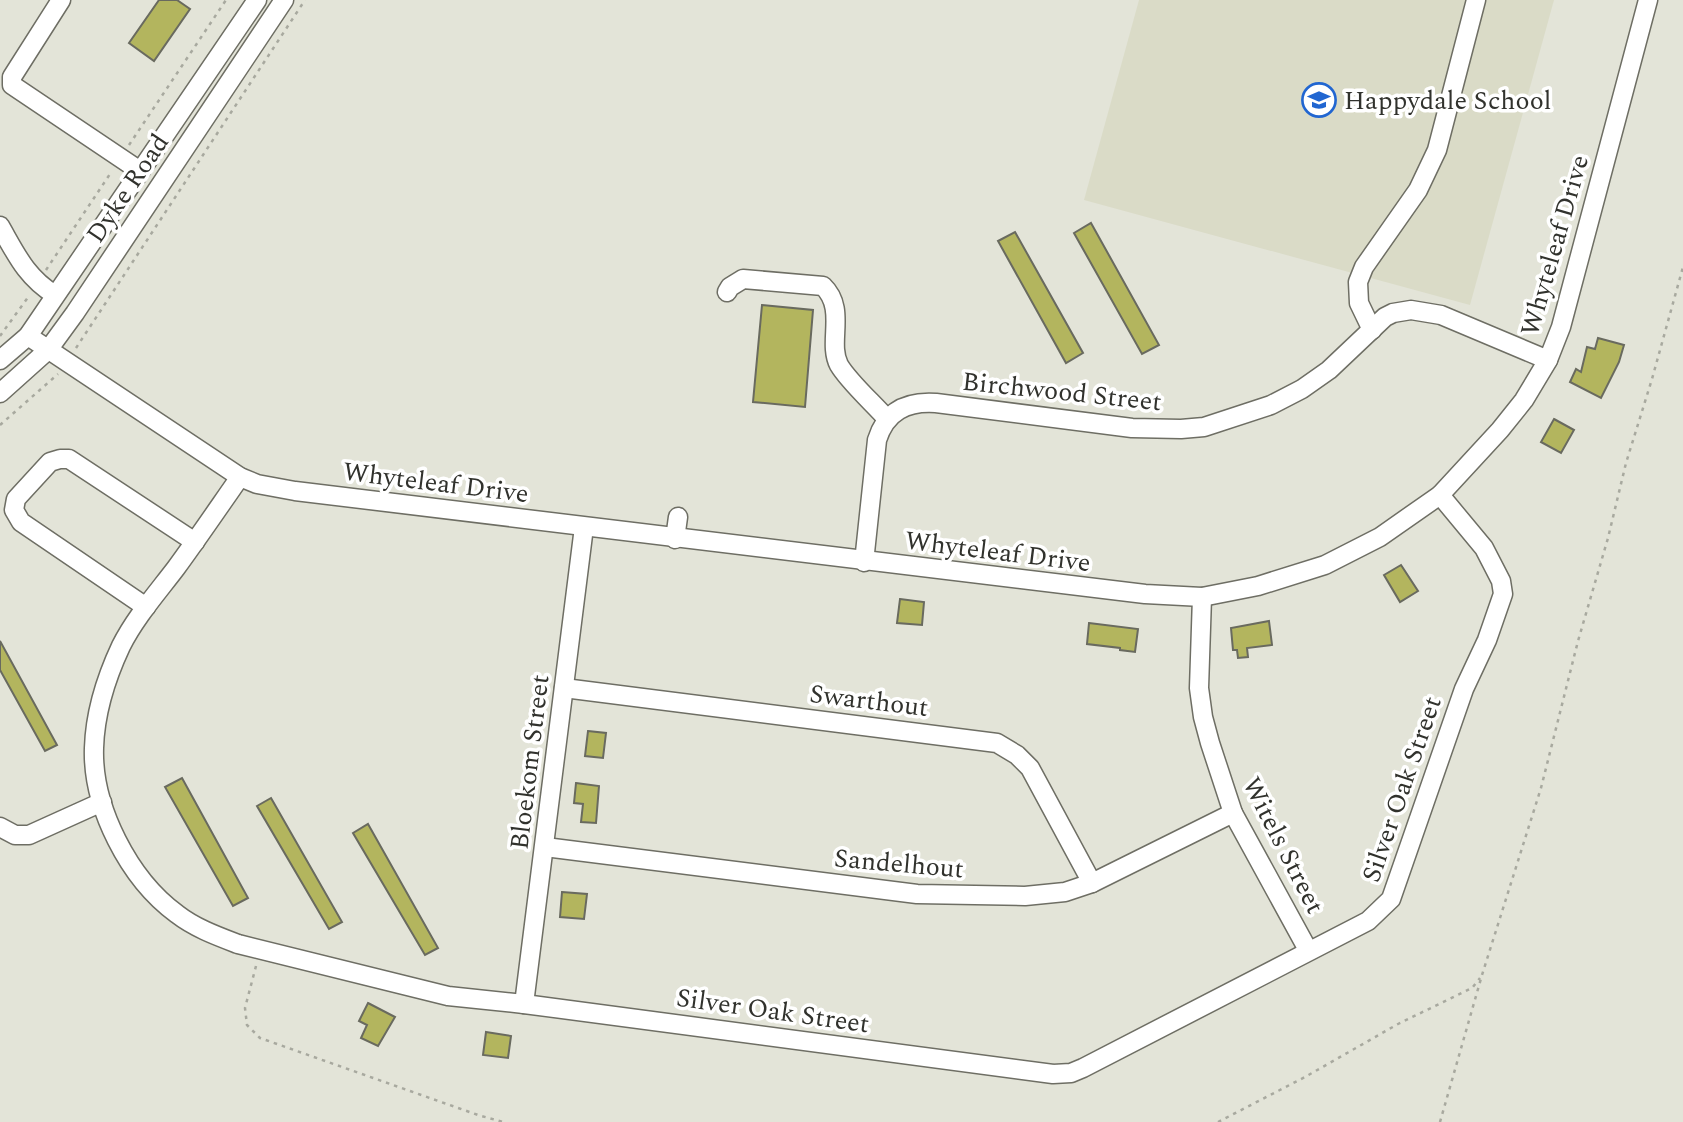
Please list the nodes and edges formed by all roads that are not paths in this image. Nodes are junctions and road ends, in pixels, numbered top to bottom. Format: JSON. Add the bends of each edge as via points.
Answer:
{"nodes":[{"id":1,"x":61,"y":0,"type":"edge"},
{"id":2,"x":259,"y":0,"type":"edge"},
{"id":3,"x":1476,"y":0,"type":"edge"},
{"id":4,"x":1648,"y":0,"type":"edge"},
{"id":5,"x":280,"y":5,"type":"edge"},
{"id":6,"x":140,"y":171,"type":"junction"},
{"id":7,"x":0,"y":226,"type":"edge"},
{"id":8,"x":727,"y":292,"type":"dead end"},
{"id":9,"x":55,"y":295,"type":"junction"},
{"id":10,"x":1372,"y":330,"type":"junction"},
{"id":11,"x":28,"y":336,"type":"junction"},
{"id":12,"x":48,"y":350,"type":"junction"},
{"id":13,"x":1,"y":357,"type":"edge"},
{"id":14,"x":1548,"y":360,"type":"junction"},
{"id":15,"x":0,"y":393,"type":"edge"},
{"id":16,"x":887,"y":419,"type":"junction"},
{"id":17,"x":240,"y":477,"type":"junction"},
{"id":18,"x":1440,"y":495,"type":"junction"},
{"id":19,"x":678,"y":517,"type":"dead end"},
{"id":20,"x":584,"y":527,"type":"junction"},
{"id":21,"x":675,"y":538,"type":"junction"},
{"id":22,"x":195,"y":542,"type":"junction"},
{"id":23,"x":864,"y":562,"type":"junction"},
{"id":24,"x":1202,"y":597,"type":"junction"},
{"id":25,"x":146,"y":607,"type":"junction"},
{"id":26,"x":564,"y":688,"type":"junction"},
{"id":27,"x":102,"y":802,"type":"junction"},
{"id":28,"x":1233,"y":813,"type":"junction"},
{"id":29,"x":0,"y":827,"type":"edge"},
{"id":30,"x":545,"y":848,"type":"junction"},
{"id":31,"x":1092,"y":883,"type":"junction"},
{"id":32,"x":1308,"y":950,"type":"junction"},
{"id":33,"x":524,"y":1004,"type":"junction"}],
"edges":[{"from":1,"to":6,"type":"street","via":[[12,77],[12,85]]},
{"from":2,"to":5,"type":"street"},
{"from":2,"to":6,"type":"street","name":"Dyke Road"},
{"from":3,"to":10,"type":"street","via":[[1437,150],[1418,190],[1358,282],[1359,303]]},
{"from":4,"to":14,"type":"street","name":"Whyteleaf Drive","via":[[1568,302]]},
{"from":5,"to":12,"type":"street","name":"Dyke Road"},
{"from":6,"to":9,"type":"street","name":"Dyke Road"},
{"from":7,"to":9,"type":"street","via":[[37,284]]},
{"from":8,"to":16,"type":"street","via":[[743,279],[823,286],[834,303],[840,365]]},
{"from":9,"to":11,"type":"street","name":"Dyke Road"},
{"from":10,"to":14,"type":"street","name":"Birchwood Street","via":[[1393,313],[1422,311]]},
{"from":10,"to":16,"type":"street","name":"Birchwood Street","via":[[1302,389],[1271,405],[1204,427],[1132,428],[921,402],[905,405]]},
{"from":11,"to":12,"type":"street","name":"Whyteleaf Drive"},
{"from":11,"to":13,"type":"street","name":"Dyke Road"},
{"from":12,"to":15,"type":"street","name":"Dyke Road"},
{"from":12,"to":17,"type":"street","name":"Whyteleaf Drive"},
{"from":14,"to":18,"type":"street","name":"Whyteleaf Drive","via":[[1516,410]]},
{"from":16,"to":23,"type":"street","via":[[877,440]]},
{"from":17,"to":20,"type":"street","name":"Whyteleaf Drive","via":[[295,491]]},
{"from":17,"to":22,"type":"street","name":"Silver Oak Street"},
{"from":18,"to":24,"type":"street","name":"Whyteleaf Drive","via":[[1380,537],[1325,565]]},
{"from":18,"to":32,"type":"street","name":"Silver Oak Street","via":[[1484,548],[1501,581],[1500,606],[1464,690],[1395,892],[1367,921]]},
{"from":19,"to":21,"type":"street"},
{"from":20,"to":21,"type":"street","name":"Whyteleaf Drive"},
{"from":20,"to":26,"type":"street","name":"Bloekom Street"},
{"from":21,"to":23,"type":"street","name":"Whyteleaf Drive"},
{"from":22,"to":25,"type":"street","name":"Silver Oak Street"},
{"from":22,"to":25,"type":"street","via":[[69,459],[50,462],[16,499],[14,510],[21,522]]},
{"from":23,"to":24,"type":"street","name":"Whyteleaf Drive"},
{"from":24,"to":28,"type":"street","name":"Witels Street","via":[[1200,702]]},
{"from":25,"to":27,"type":"street","name":"Silver Oak Street","via":[[122,643],[104,689],[94,749]]},
{"from":26,"to":30,"type":"street","name":"Bloekom Street"},
{"from":26,"to":31,"type":"street","name":"Swarthout","via":[[997,743],[1030,768]]},
{"from":27,"to":29,"type":"street","via":[[29,835],[15,835]]},
{"from":27,"to":33,"type":"street","name":"Silver Oak Street","via":[[127,861],[157,897],[206,932],[260,950],[448,996]]},
{"from":28,"to":31,"type":"street","name":"Sandelhout"},
{"from":28,"to":32,"type":"street","name":"Witels Street"},
{"from":30,"to":31,"type":"street","name":"Sandelhout","via":[[917,894],[1025,896],[1065,892]]},
{"from":30,"to":33,"type":"street","name":"Bloekom Street"},
{"from":32,"to":33,"type":"street","name":"Silver Oak Street","via":[[1083,1069],[1063,1074]]}]}
